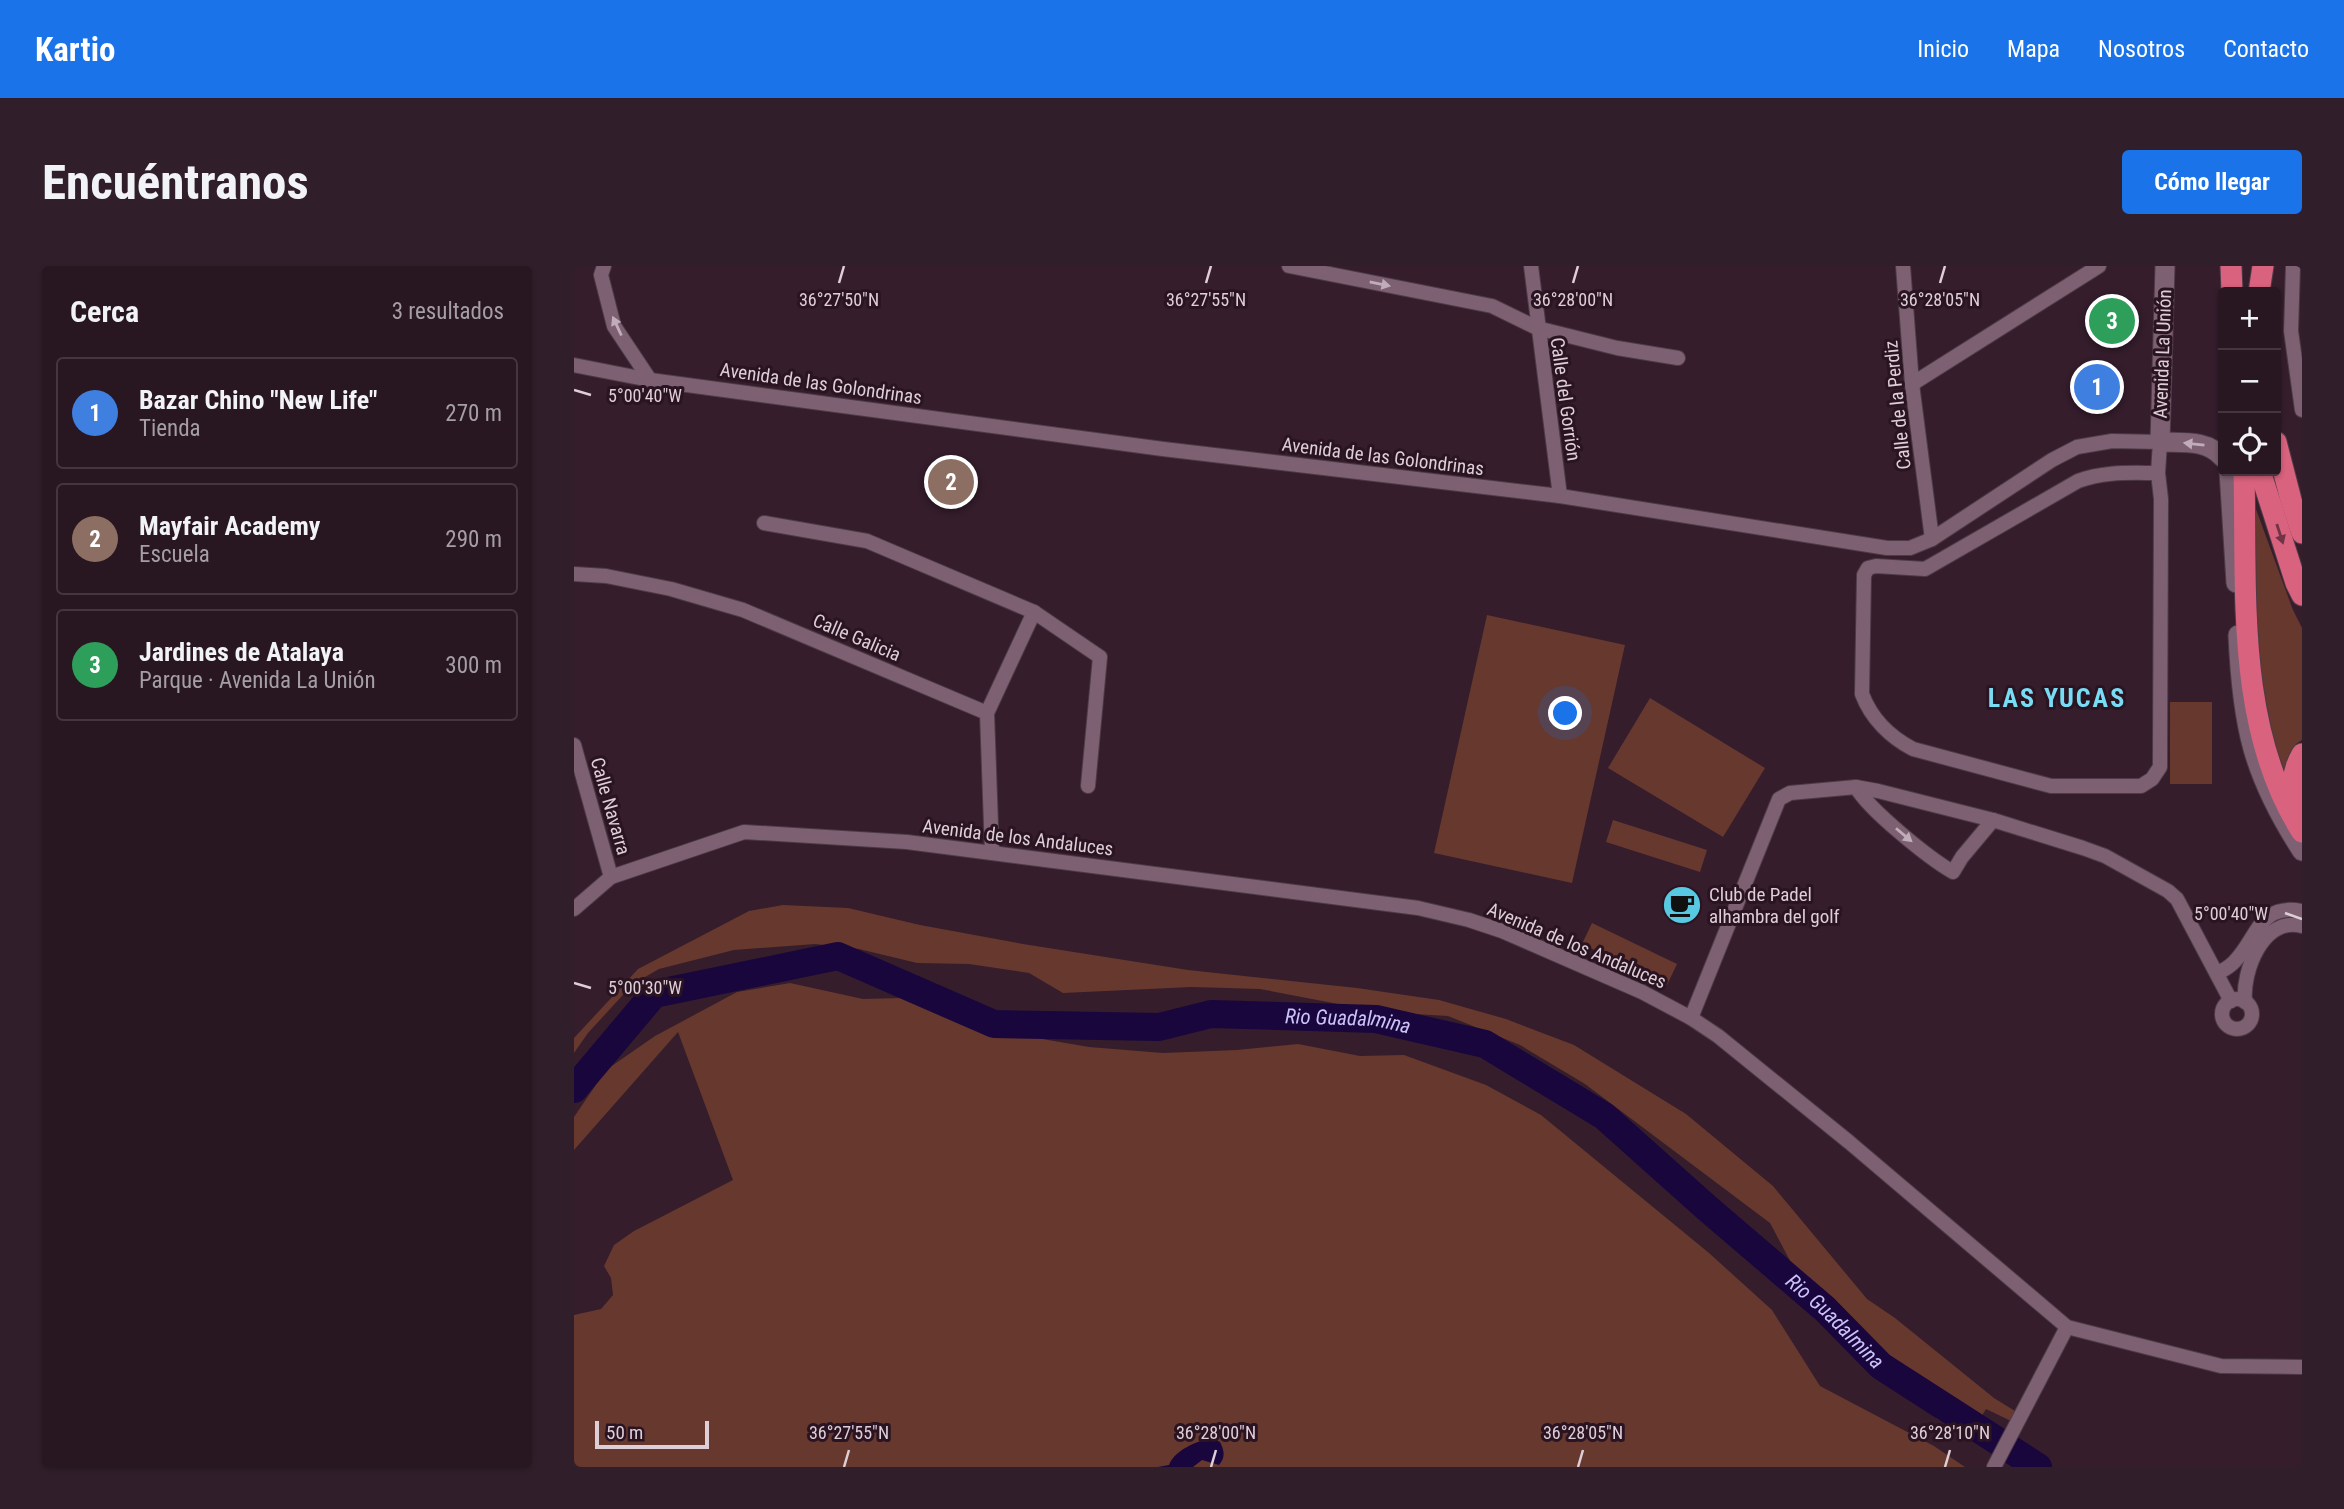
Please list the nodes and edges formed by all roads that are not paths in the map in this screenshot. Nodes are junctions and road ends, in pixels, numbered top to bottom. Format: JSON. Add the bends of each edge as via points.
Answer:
{"nodes":[{"id":1,"x":604,"y":266,"type":"edge"},
{"id":2,"x":1289,"y":266,"type":"edge"},
{"id":3,"x":1531,"y":266,"type":"edge"},
{"id":4,"x":1903,"y":266,"type":"edge"},
{"id":5,"x":2099,"y":266,"type":"edge"},
{"id":6,"x":2165,"y":266,"type":"edge"},
{"id":7,"x":2231,"y":266,"type":"edge"},
{"id":8,"x":2253,"y":266,"type":"edge"},
{"id":9,"x":2263,"y":266,"type":"edge"},
{"id":10,"x":2292,"y":266,"type":"edge"},
{"id":11,"x":2232,"y":287,"type":"edge"},
{"id":12,"x":2256,"y":287,"type":"edge"},
{"id":13,"x":2258,"y":287,"type":"edge"},
{"id":14,"x":1537,"y":328,"type":"junction"},
{"id":15,"x":1678,"y":358,"type":"dead end"},
{"id":16,"x":574,"y":365,"type":"edge"},
{"id":17,"x":650,"y":380,"type":"junction"},
{"id":18,"x":1912,"y":384,"type":"junction"},
{"id":19,"x":2302,"y":411,"type":"edge"},
{"id":20,"x":2160,"y":442,"type":"junction"},
{"id":21,"x":2218,"y":451,"type":"edge"},
{"id":22,"x":2281,"y":461,"type":"edge"},
{"id":23,"x":2158,"y":473,"type":"junction"},
{"id":24,"x":2230,"y":476,"type":"edge"},
{"id":25,"x":2244,"y":476,"type":"edge"},
{"id":26,"x":2262,"y":476,"type":"edge"},
{"id":27,"x":1560,"y":496,"type":"junction"},
{"id":28,"x":765,"y":523,"type":"dead end"},
{"id":29,"x":2302,"y":533,"type":"edge"},
{"id":30,"x":1932,"y":539,"type":"junction"},
{"id":31,"x":574,"y":574,"type":"edge"},
{"id":32,"x":2302,"y":595,"type":"edge"},
{"id":33,"x":1034,"y":612,"type":"junction"},
{"id":34,"x":987,"y":713,"type":"junction"},
{"id":35,"x":574,"y":745,"type":"edge"},
{"id":36,"x":2302,"y":754,"type":"edge"},
{"id":37,"x":1088,"y":786,"type":"dead end"},
{"id":38,"x":1856,"y":787,"type":"junction"},
{"id":39,"x":2302,"y":810,"type":"edge"},
{"id":40,"x":1993,"y":820,"type":"junction"},
{"id":41,"x":2302,"y":832,"type":"edge"},
{"id":42,"x":2302,"y":851,"type":"edge"},
{"id":43,"x":992,"y":853,"type":"junction"},
{"id":44,"x":611,"y":877,"type":"junction"},
{"id":45,"x":574,"y":909,"type":"edge"},
{"id":46,"x":2302,"y":911,"type":"edge"},
{"id":47,"x":2302,"y":926,"type":"edge"},
{"id":48,"x":2217,"y":974,"type":"junction"},
{"id":49,"x":1691,"y":1018,"type":"junction"},
{"id":50,"x":2067,"y":1327,"type":"junction"},
{"id":51,"x":2302,"y":1367,"type":"edge"},
{"id":52,"x":1994,"y":1467,"type":"edge"}],
"edges":[{"from":17,"to":1,"type":"street","one_way":true,"via":[[614,326],[601,275]]},
{"from":2,"to":14,"type":"street","one_way":true,"via":[[1492,306]]},
{"from":3,"to":14,"type":"street","name":"Calle del Gorrión"},
{"from":4,"to":18,"type":"street","name":"Calle de la Perdiz"},
{"from":5,"to":18,"type":"street"},
{"from":6,"to":20,"type":"main road","name":"Avenida La Unión"},
{"from":7,"to":11,"type":"highway"},
{"from":8,"to":12,"type":"highway"},
{"from":9,"to":13,"type":"highway"},
{"from":10,"to":19,"type":"street","via":[[2291,331]]},
{"from":14,"to":15,"type":"street"},
{"from":14,"to":27,"type":"street","name":"Calle del Gorrión"},
{"from":16,"to":17,"type":"street","name":"Avenida de las Golondrinas"},
{"from":17,"to":27,"type":"street","name":"Avenida de las Golondrinas","via":[[1163,449]]},
{"from":18,"to":30,"type":"street","name":"Calle de la Perdiz"},
{"from":21,"to":20,"type":"main road","one_way":true,"via":[[2204,445]]},
{"from":20,"to":23,"type":"street"},
{"from":20,"to":30,"type":"street","name":"Avenida de las Golondrinas","via":[[2112,441],[2077,447]]},
{"from":22,"to":29,"type":"highway"},
{"from":23,"to":23,"type":"street","via":[[2161,767],[2152,779],[2141,786],[2051,786],[1913,749],[1894,739],[1867,708],[1862,694],[1864,575],[1868,568],[1925,569],[2092,475]]},
{"from":24,"to":42,"type":"main road","via":[[2239,674],[2246,724],[2270,797]]},
{"from":25,"to":41,"type":"highway","via":[[2254,701],[2274,776]]},
{"from":26,"to":32,"type":"highway","one_way":true},
{"from":27,"to":30,"type":"street","name":"Avenida de las Golondrinas","via":[[1887,548],[1910,548]]},
{"from":28,"to":33,"type":"street","via":[[867,541]]},
{"from":31,"to":34,"type":"street","name":"Calle Galicia","via":[[671,589],[743,610]]},
{"from":33,"to":34,"type":"street"},
{"from":33,"to":37,"type":"street","via":[[1100,657]]},
{"from":34,"to":43,"type":"street"},
{"from":35,"to":44,"type":"street","name":"Calle Navarra"},
{"from":36,"to":39,"type":"highway","via":[[2293,777]]},
{"from":38,"to":40,"type":"street"},
{"from":38,"to":40,"type":"street","one_way":true,"via":[[1868,804],[1954,872]]},
{"from":38,"to":49,"type":"street","via":[[1790,793],[1779,799]]},
{"from":40,"to":48,"type":"street","via":[[2105,856],[2168,891],[2177,899]]},
{"from":43,"to":44,"type":"street","name":"Avenida de los Andaluces","via":[[907,842],[744,832]]},
{"from":43,"to":49,"type":"street","name":"Avenida de los Andaluces","via":[[1418,908],[1469,920],[1642,992]]},
{"from":44,"to":45,"type":"street","name":"Avenida de los Andaluces"},
{"from":46,"to":48,"type":"street","via":[[2276,912],[2262,921],[2235,962]]},
{"from":47,"to":48,"type":"street","via":[[2292,923],[2273,932],[2256,952],[2238,1001]]},
{"from":49,"to":50,"type":"street","name":"Avenida de los Andaluces","via":[[1849,1142]]},
{"from":50,"to":51,"type":"street","name":"Avenida de los Andaluces","via":[[2221,1366]]},
{"from":50,"to":52,"type":"street"}]}
